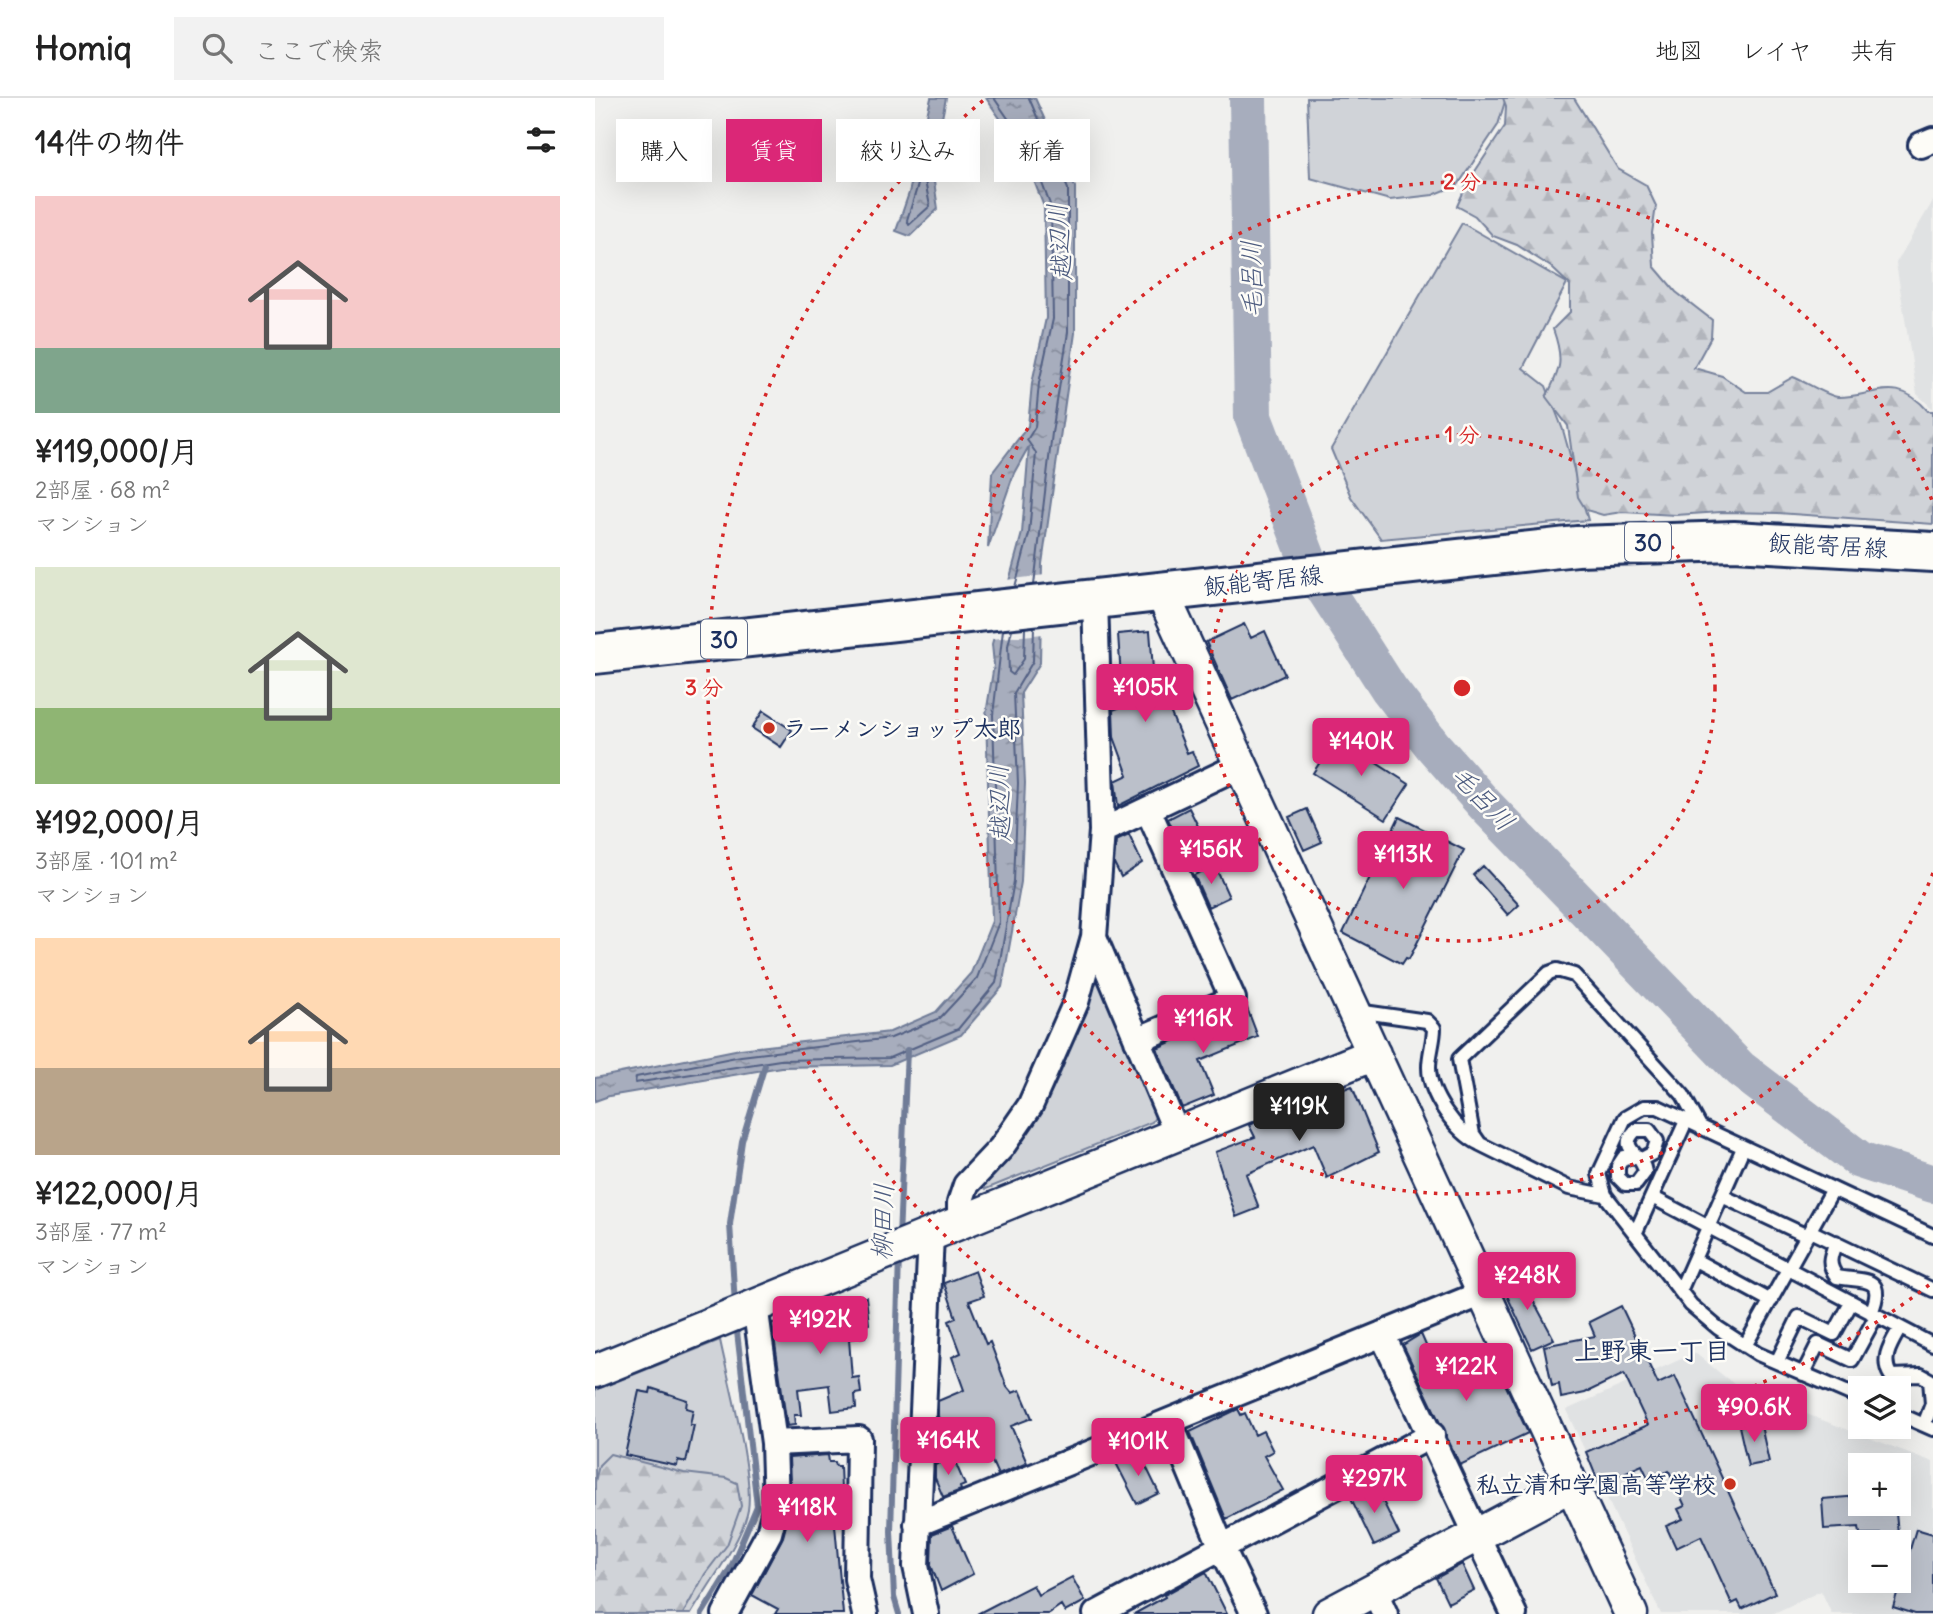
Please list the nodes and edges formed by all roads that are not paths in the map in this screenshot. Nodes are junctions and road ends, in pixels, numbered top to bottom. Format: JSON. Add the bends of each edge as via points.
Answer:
{"nodes":[{"id":1,"x":1933,"y":552,"type":"edge"},
{"id":2,"x":1161,"y":591,"type":"junction"},
{"id":3,"x":1085,"y":600,"type":"junction"},
{"id":4,"x":595,"y":654,"type":"edge"},
{"id":5,"x":1241,"y":765,"type":"junction"},
{"id":6,"x":1148,"y":810,"type":"junction"},
{"id":7,"x":1102,"y":831,"type":"junction"},
{"id":8,"x":1094,"y":937,"type":"junction"},
{"id":9,"x":1353,"y":1010,"type":"junction"},
{"id":10,"x":1137,"y":1040,"type":"junction"},
{"id":11,"x":1374,"y":1054,"type":"junction"},
{"id":12,"x":1658,"y":1107,"type":"junction"},
{"id":13,"x":1686,"y":1121,"type":"junction"},
{"id":14,"x":1701,"y":1128,"type":"junction"},
{"id":15,"x":1649,"y":1130,"type":"junction"},
{"id":16,"x":1177,"y":1134,"type":"junction"},
{"id":17,"x":1480,"y":1144,"type":"junction"},
{"id":18,"x":1743,"y":1148,"type":"junction"},
{"id":19,"x":1636,"y":1158,"type":"junction"},
{"id":20,"x":1625,"y":1184,"type":"junction"},
{"id":21,"x":1833,"y":1189,"type":"junction"},
{"id":22,"x":1605,"y":1195,"type":"junction"},
{"id":23,"x":1722,"y":1196,"type":"junction"},
{"id":24,"x":1652,"y":1197,"type":"junction"},
{"id":25,"x":1615,"y":1209,"type":"junction"},
{"id":26,"x":1709,"y":1228,"type":"junction"},
{"id":27,"x":937,"y":1233,"type":"junction"},
{"id":28,"x":1635,"y":1234,"type":"junction"},
{"id":29,"x":1809,"y":1234,"type":"junction"},
{"id":30,"x":1933,"y":1236,"type":"edge"},
{"id":31,"x":1836,"y":1242,"type":"junction"},
{"id":32,"x":1695,"y":1260,"type":"junction"},
{"id":33,"x":1788,"y":1271,"type":"junction"},
{"id":34,"x":1680,"y":1290,"type":"junction"},
{"id":35,"x":1933,"y":1290,"type":"edge"},
{"id":36,"x":1483,"y":1293,"type":"junction"},
{"id":37,"x":1771,"y":1301,"type":"junction"},
{"id":38,"x":1851,"y":1303,"type":"junction"},
{"id":39,"x":753,"y":1306,"type":"junction"},
{"id":40,"x":1873,"y":1315,"type":"junction"},
{"id":41,"x":1900,"y":1328,"type":"junction"},
{"id":42,"x":1382,"y":1334,"type":"junction"},
{"id":43,"x":1933,"y":1345,"type":"edge"},
{"id":44,"x":1745,"y":1346,"type":"junction"},
{"id":45,"x":1777,"y":1362,"type":"junction"},
{"id":46,"x":595,"y":1371,"type":"edge"},
{"id":47,"x":1804,"y":1374,"type":"junction"},
{"id":48,"x":1848,"y":1393,"type":"edge"},
{"id":49,"x":1911,"y":1419,"type":"edge"},
{"id":50,"x":1170,"y":1423,"type":"junction"},
{"id":51,"x":1928,"y":1427,"type":"edge"},
{"id":52,"x":1432,"y":1435,"type":"junction"},
{"id":53,"x":774,"y":1443,"type":"junction"},
{"id":54,"x":1571,"y":1485,"type":"junction"},
{"id":55,"x":917,"y":1524,"type":"junction"},
{"id":56,"x":1478,"y":1535,"type":"junction"},
{"id":57,"x":1222,"y":1548,"type":"junction"},
{"id":58,"x":1380,"y":1602,"type":"edge"},
{"id":59,"x":735,"y":1611,"type":"edge"},
{"id":60,"x":865,"y":1614,"type":"edge"},
{"id":61,"x":926,"y":1614,"type":"edge"},
{"id":62,"x":1096,"y":1614,"type":"edge"},
{"id":63,"x":1254,"y":1614,"type":"edge"},
{"id":64,"x":1329,"y":1614,"type":"edge"},
{"id":65,"x":1514,"y":1614,"type":"edge"},
{"id":66,"x":1631,"y":1614,"type":"edge"}],
"edges":[{"from":1,"to":2,"type":"main road","name":"飯能寄居線","number":"30","via":[[1794,542],[1671,541],[1577,546]]},
{"from":2,"to":3,"type":"main road","name":"飯能寄居線","number":"30"},
{"from":2,"to":5,"type":"street"},
{"from":3,"to":4,"type":"main road","name":"飯能寄居線","number":"30"},
{"from":3,"to":7,"type":"street"},
{"from":5,"to":6,"type":"street"},
{"from":5,"to":9,"type":"street"},
{"from":6,"to":7,"type":"street"},
{"from":6,"to":10,"type":"street","via":[[1233,999]]},
{"from":7,"to":8,"type":"street"},
{"from":8,"to":10,"type":"street"},
{"from":8,"to":27,"type":"street","via":[[1076,1002],[1030,1106],[1001,1148],[966,1185],[960,1203]]},
{"from":9,"to":11,"type":"street"},
{"from":9,"to":17,"type":"lane","via":[[1427,1021],[1434,1028],[1429,1066],[1437,1095],[1456,1125]]},
{"from":10,"to":16,"type":"street"},
{"from":11,"to":16,"type":"street"},
{"from":11,"to":36,"type":"street"},
{"from":12,"to":13,"type":"lane"},
{"from":12,"to":15,"type":"lane"},
{"from":12,"to":22,"type":"lane","via":[[1644,1107],[1625,1118],[1599,1174]]},
{"from":13,"to":14,"type":"lane"},
{"from":13,"to":24,"type":"lane"},
{"from":14,"to":17,"type":"lane","via":[[1683,1095],[1611,1015],[1574,975],[1557,970],[1459,1059],[1473,1135]]},
{"from":14,"to":18,"type":"lane"},
{"from":15,"to":19,"type":"lane","via":[[1657,1141],[1653,1153],[1649,1158]]},
{"from":15,"to":19,"type":"lane","via":[[1636,1130],[1629,1138],[1628,1149]]},
{"from":16,"to":27,"type":"street"},
{"from":17,"to":22,"type":"lane","via":[[1569,1188]]},
{"from":18,"to":21,"type":"lane"},
{"from":18,"to":23,"type":"lane"},
{"from":19,"to":20,"type":"lane","via":[[1644,1166],[1643,1177],[1636,1184]]},
{"from":19,"to":20,"type":"lane","via":[[1624,1157],[1618,1166],[1618,1177]]},
{"from":20,"to":25,"type":"lane"},
{"from":21,"to":29,"type":"lane"},
{"from":21,"to":30,"type":"lane"},
{"from":22,"to":25,"type":"lane"},
{"from":23,"to":26,"type":"lane"},
{"from":23,"to":29,"type":"lane"},
{"from":24,"to":26,"type":"lane"},
{"from":24,"to":28,"type":"lane"},
{"from":25,"to":28,"type":"lane"},
{"from":26,"to":32,"type":"lane"},
{"from":26,"to":33,"type":"lane"},
{"from":27,"to":39,"type":"street"},
{"from":27,"to":55,"type":"street","via":[[925,1328],[926,1398]]},
{"from":28,"to":34,"type":"lane"},
{"from":29,"to":31,"type":"lane"},
{"from":29,"to":33,"type":"lane"},
{"from":31,"to":35,"type":"lane"},
{"from":31,"to":40,"type":"lane","via":[[1829,1258],[1832,1270],[1837,1277],[1871,1282],[1876,1289]]},
{"from":32,"to":34,"type":"lane"},
{"from":32,"to":37,"type":"lane"},
{"from":33,"to":37,"type":"lane"},
{"from":33,"to":38,"type":"lane"},
{"from":34,"to":44,"type":"lane","via":[[1718,1328]]},
{"from":36,"to":42,"type":"street"},
{"from":36,"to":54,"type":"street"},
{"from":37,"to":44,"type":"lane"},
{"from":38,"to":40,"type":"lane"},
{"from":38,"to":45,"type":"lane","via":[[1834,1334],[1799,1317]]},
{"from":39,"to":46,"type":"street"},
{"from":39,"to":53,"type":"street"},
{"from":40,"to":41,"type":"lane"},
{"from":40,"to":47,"type":"lane","via":[[1852,1360],[1818,1344]]},
{"from":41,"to":43,"type":"lane"},
{"from":41,"to":51,"type":"lane","via":[[1885,1367],[1891,1376],[1921,1375],[1930,1380]]},
{"from":42,"to":50,"type":"street"},
{"from":42,"to":52,"type":"street"},
{"from":44,"to":45,"type":"lane"},
{"from":45,"to":47,"type":"lane"},
{"from":47,"to":48,"type":"lane"},
{"from":49,"to":51,"type":"lane"},
{"from":50,"to":55,"type":"street"},
{"from":50,"to":57,"type":"street"},
{"from":52,"to":56,"type":"street"},
{"from":52,"to":57,"type":"street"},
{"from":53,"to":59,"type":"street","via":[[776,1506]]},
{"from":53,"to":60,"type":"street","via":[[859,1438],[857,1579]]},
{"from":54,"to":56,"type":"street"},
{"from":54,"to":66,"type":"street"},
{"from":55,"to":61,"type":"street","via":[[916,1566]]},
{"from":56,"to":58,"type":"street"},
{"from":56,"to":65,"type":"street"},
{"from":57,"to":62,"type":"street"},
{"from":57,"to":63,"type":"street"},
{"from":58,"to":64,"type":"street"}]}
